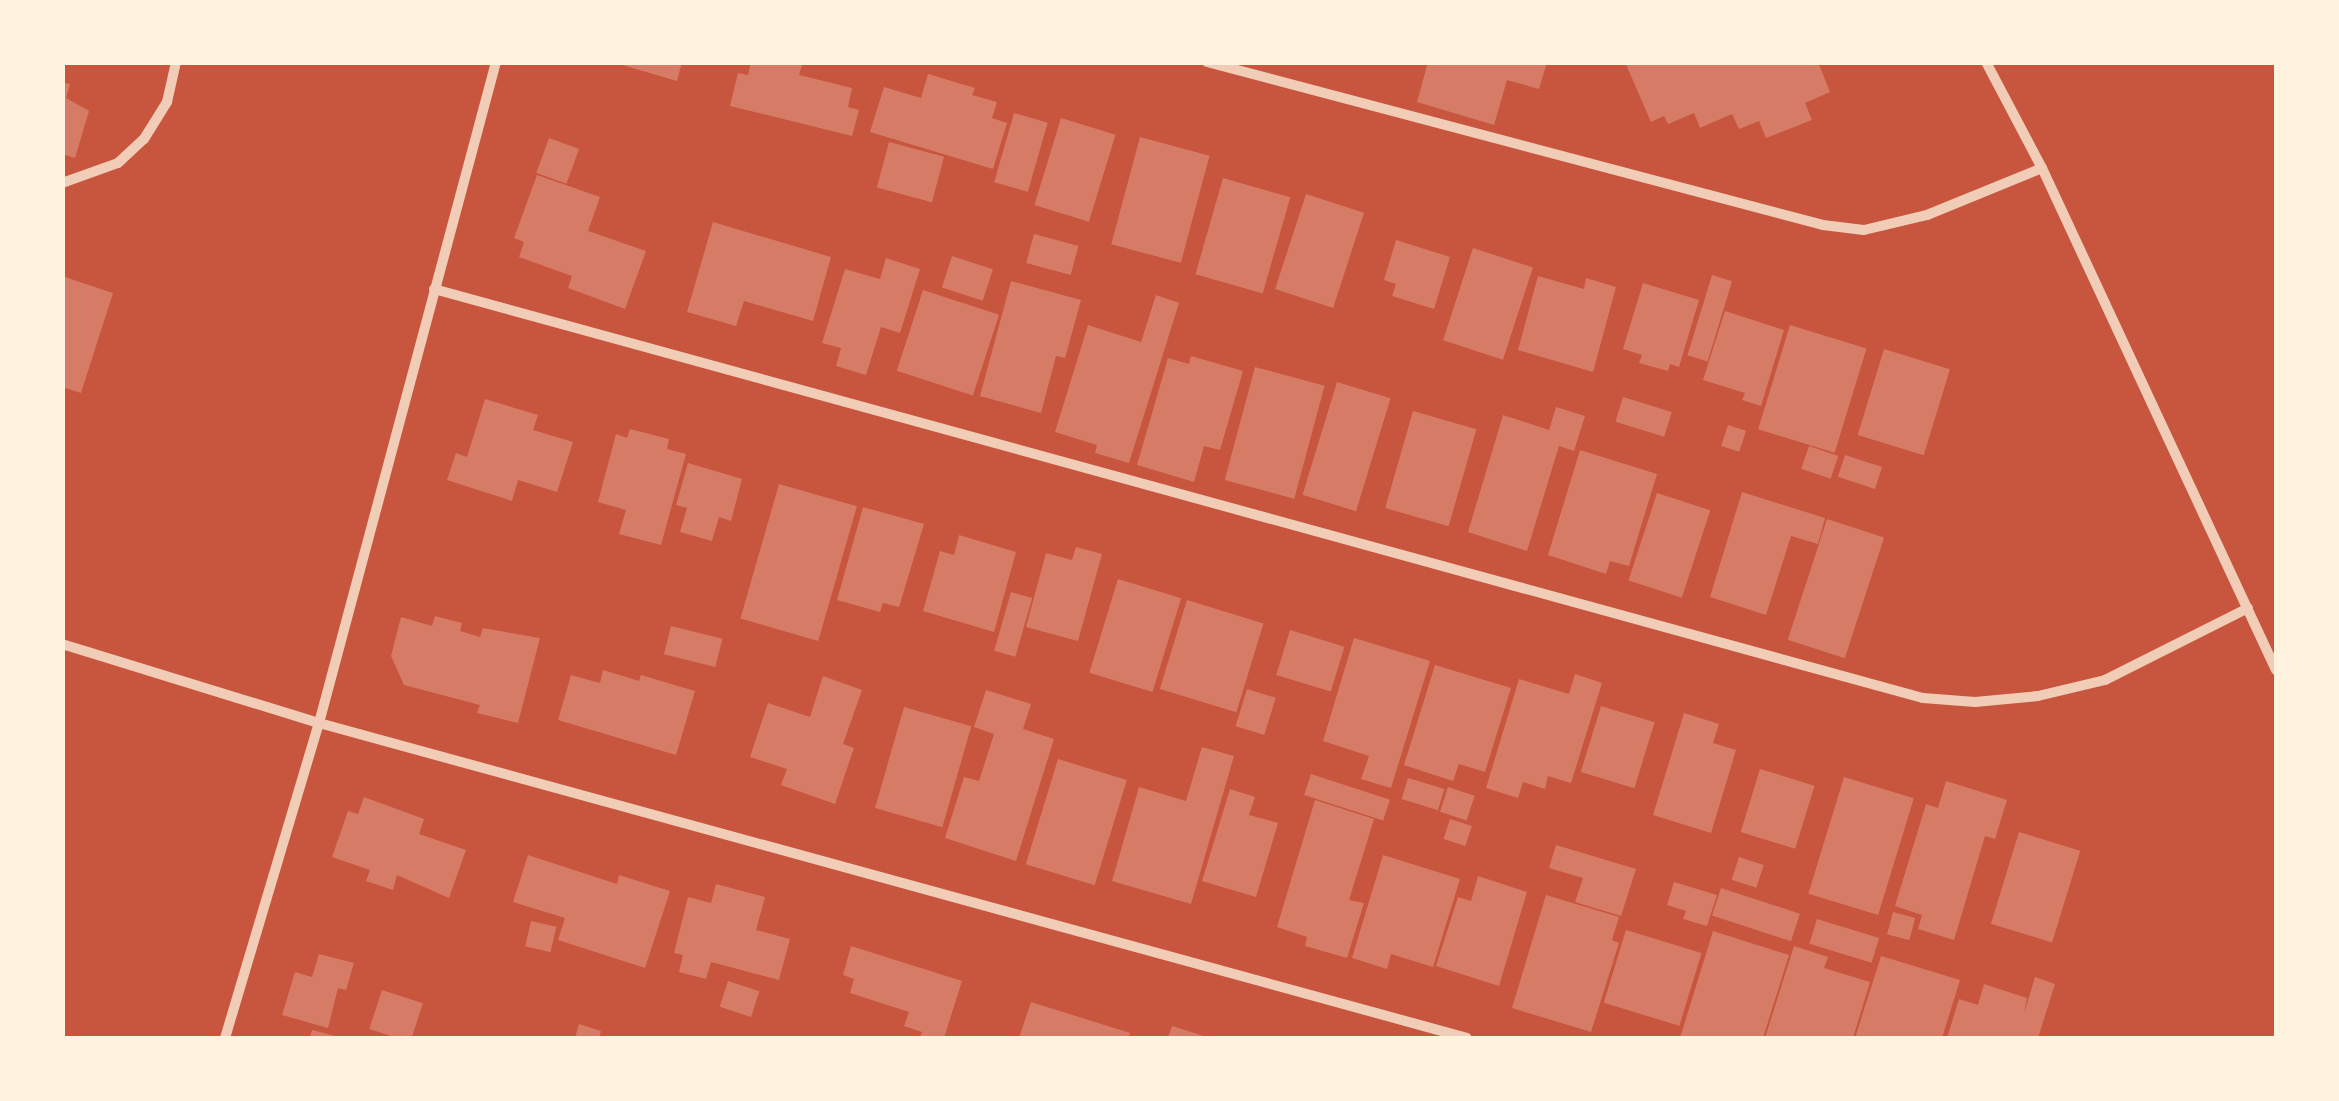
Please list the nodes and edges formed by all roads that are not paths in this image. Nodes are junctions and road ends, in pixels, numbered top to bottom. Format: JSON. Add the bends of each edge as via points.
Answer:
{"nodes":[{"id":1,"x":176,"y":62,"type":"edge"},
{"id":2,"x":496,"y":62,"type":"edge"},
{"id":3,"x":1207,"y":62,"type":"edge"},
{"id":4,"x":1986,"y":62,"type":"edge"},
{"id":5,"x":2042,"y":168,"type":"junction"},
{"id":6,"x":62,"y":182,"type":"edge"},
{"id":7,"x":434,"y":289,"type":"junction"},
{"id":8,"x":2248,"y":608,"type":"junction"},
{"id":9,"x":62,"y":644,"type":"edge"},
{"id":10,"x":2276,"y":670,"type":"edge"},
{"id":11,"x":319,"y":724,"type":"junction"},
{"id":12,"x":226,"y":1038,"type":"edge"},
{"id":13,"x":1467,"y":1038,"type":"edge"}],
"edges":[{"from":1,"to":6,"type":"street","via":[[167,102],[144,138],[118,163]]},
{"from":2,"to":7,"type":"street"},
{"from":3,"to":5,"type":"street","via":[[1864,230],[1927,215]]},
{"from":4,"to":5,"type":"street"},
{"from":5,"to":8,"type":"street"},
{"from":7,"to":8,"type":"street","via":[[1923,698],[2038,696],[2105,680]]},
{"from":7,"to":11,"type":"street"},
{"from":8,"to":10,"type":"street"},
{"from":9,"to":11,"type":"street"},
{"from":11,"to":12,"type":"street"},
{"from":11,"to":13,"type":"street"}]}
